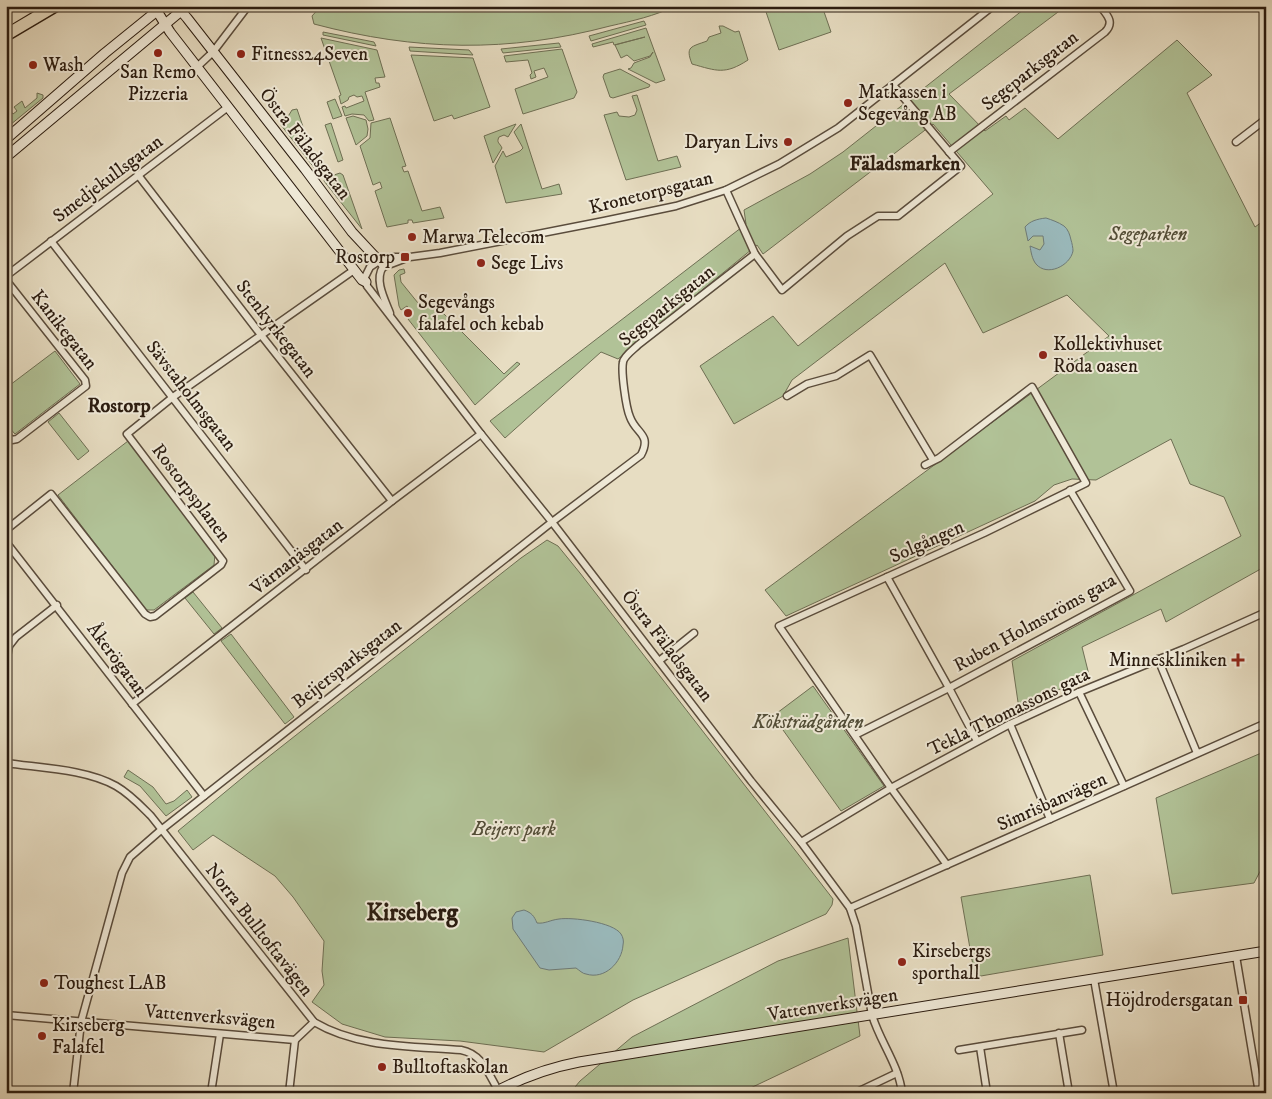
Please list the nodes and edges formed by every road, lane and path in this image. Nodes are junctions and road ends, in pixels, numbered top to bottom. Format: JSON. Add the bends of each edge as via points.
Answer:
{"nodes":[{"id":1,"x":31,"y":6,"type":"edge"},
{"id":2,"x":55,"y":6,"type":"edge"},
{"id":3,"x":172,"y":6,"type":"edge"},
{"id":4,"x":248,"y":6,"type":"edge"},
{"id":5,"x":993,"y":6,"type":"edge"},
{"id":6,"x":1100,"y":6,"type":"edge"},
{"id":7,"x":158,"y":8,"type":"edge"},
{"id":8,"x":184,"y":9,"type":"edge"},
{"id":9,"x":6,"y":21,"type":"edge"},
{"id":10,"x":164,"y":25,"type":"junction"},
{"id":11,"x":6,"y":35,"type":"edge"},
{"id":12,"x":213,"y":52,"type":"junction"},
{"id":13,"x":197,"y":67,"type":"junction"},
{"id":14,"x":893,"y":85,"type":"junction"},
{"id":15,"x":228,"y":107,"type":"junction"},
{"id":16,"x":1266,"y":118,"type":"edge"},
{"id":17,"x":6,"y":139,"type":"edge"},
{"id":18,"x":1236,"y":142,"type":"dead end"},
{"id":19,"x":949,"y":152,"type":"junction"},
{"id":20,"x":6,"y":157,"type":"edge"},
{"id":21,"x":138,"y":175,"type":"junction"},
{"id":22,"x":726,"y":190,"type":"junction"},
{"id":23,"x":51,"y":241,"type":"junction"},
{"id":24,"x":755,"y":254,"type":"junction"},
{"id":25,"x":381,"y":264,"type":"junction"},
{"id":26,"x":354,"y":270,"type":"junction"},
{"id":27,"x":6,"y":276,"type":"edge"},
{"id":28,"x":6,"y":280,"type":"edge"},
{"id":29,"x":380,"y":281,"type":"junction"},
{"id":30,"x":366,"y":282,"type":"junction"},
{"id":31,"x":391,"y":318,"type":"junction"},
{"id":32,"x":261,"y":335,"type":"junction"},
{"id":33,"x":787,"y":396,"type":"dead end"},
{"id":34,"x":173,"y":397,"type":"junction"},
{"id":35,"x":481,"y":434,"type":"junction"},
{"id":36,"x":6,"y":435,"type":"edge"},
{"id":37,"x":933,"y":460,"type":"junction"},
{"id":38,"x":925,"y":465,"type":"dead end"},
{"id":39,"x":1070,"y":490,"type":"junction"},
{"id":40,"x":392,"y":502,"type":"junction"},
{"id":41,"x":552,"y":522,"type":"junction"},
{"id":42,"x":6,"y":530,"type":"edge"},
{"id":43,"x":6,"y":542,"type":"edge"},
{"id":44,"x":306,"y":570,"type":"junction"},
{"id":45,"x":887,"y":577,"type":"junction"},
{"id":46,"x":57,"y":605,"type":"junction"},
{"id":47,"x":1266,"y":612,"type":"edge"},
{"id":48,"x":694,"y":633,"type":"dead end"},
{"id":49,"x":8,"y":646,"type":"edge"},
{"id":50,"x":1158,"y":660,"type":"junction"},
{"id":51,"x":659,"y":661,"type":"junction"},
{"id":52,"x":6,"y":663,"type":"edge"},
{"id":53,"x":949,"y":688,"type":"junction"},
{"id":54,"x":1079,"y":692,"type":"junction"},
{"id":55,"x":132,"y":704,"type":"junction"},
{"id":56,"x":1266,"y":723,"type":"edge"},
{"id":57,"x":1010,"y":724,"type":"junction"},
{"id":58,"x":855,"y":735,"type":"junction"},
{"id":59,"x":977,"y":741,"type":"junction"},
{"id":60,"x":1197,"y":753,"type":"junction"},
{"id":61,"x":6,"y":763,"type":"edge"},
{"id":62,"x":1124,"y":786,"type":"junction"},
{"id":63,"x":892,"y":788,"type":"junction"},
{"id":64,"x":204,"y":796,"type":"junction"},
{"id":65,"x":1050,"y":819,"type":"junction"},
{"id":66,"x":161,"y":830,"type":"junction"},
{"id":67,"x":801,"y":842,"type":"junction"},
{"id":68,"x":947,"y":865,"type":"junction"},
{"id":69,"x":850,"y":908,"type":"junction"},
{"id":70,"x":1266,"y":951,"type":"edge"},
{"id":71,"x":1236,"y":956,"type":"junction"},
{"id":72,"x":1094,"y":979,"type":"junction"},
{"id":73,"x":6,"y":1015,"type":"edge"},
{"id":74,"x":872,"y":1015,"type":"junction"},
{"id":75,"x":81,"y":1022,"type":"junction"},
{"id":76,"x":314,"y":1022,"type":"junction"},
{"id":77,"x":1082,"y":1030,"type":"dead end"},
{"id":78,"x":1059,"y":1033,"type":"junction"},
{"id":79,"x":220,"y":1034,"type":"junction"},
{"id":80,"x":295,"y":1040,"type":"junction"},
{"id":81,"x":980,"y":1047,"type":"junction"},
{"id":82,"x":959,"y":1050,"type":"dead end"},
{"id":83,"x":897,"y":1073,"type":"junction"},
{"id":84,"x":495,"y":1091,"type":"edge"},
{"id":85,"x":73,"y":1093,"type":"edge"},
{"id":86,"x":211,"y":1093,"type":"edge"},
{"id":87,"x":289,"y":1093,"type":"edge"},
{"id":88,"x":855,"y":1093,"type":"edge"},
{"id":89,"x":902,"y":1093,"type":"edge"},
{"id":90,"x":987,"y":1093,"type":"edge"},
{"id":91,"x":1069,"y":1093,"type":"edge"},
{"id":92,"x":1114,"y":1093,"type":"edge"},
{"id":93,"x":1259,"y":1093,"type":"edge"}],
"edges":[{"from":1,"to":9,"type":"highway"},
{"from":2,"to":11,"type":"highway"},
{"from":3,"to":8,"type":"street","name":"Östra Fäladsgatan"},
{"from":4,"to":12,"type":"street"},
{"from":5,"to":14,"type":"street","name":"Kronetorpsgatan"},
{"from":6,"to":19,"type":"street","name":"Segeparksgatan","via":[[1109,18],[1110,27]]},
{"from":7,"to":10,"type":"street","name":"Östra Fäladsgatan"},
{"from":7,"to":17,"type":"street"},
{"from":8,"to":10,"type":"street"},
{"from":8,"to":12,"type":"street","name":"Östra Fäladsgatan"},
{"from":10,"to":13,"type":"street","name":"Östra Fäladsgatan"},
{"from":10,"to":20,"type":"street"},
{"from":12,"to":13,"type":"street"},
{"from":12,"to":25,"type":"street","name":"Östra Fäladsgatan","via":[[352,232]]},
{"from":13,"to":15,"type":"street","name":"Östra Fäladsgatan"},
{"from":14,"to":19,"type":"street"},
{"from":14,"to":22,"type":"street","name":"Kronetorpsgatan","via":[[838,128],[780,164]]},
{"from":15,"to":21,"type":"street","name":"Smedjekullsgatan"},
{"from":15,"to":26,"type":"street","name":"Östra Fäladsgatan"},
{"from":16,"to":18,"type":"street"},
{"from":19,"to":24,"type":"street","via":[[961,166],[898,216],[878,216],[847,236],[782,290]]},
{"from":21,"to":23,"type":"street","name":"Smedjekullsgatan"},
{"from":21,"to":32,"type":"street","name":"Stenkyrkegatan"},
{"from":22,"to":24,"type":"street"},
{"from":22,"to":25,"type":"street","name":"Kronetorpsgatan","via":[[676,206],[410,257],[391,257]]},
{"from":23,"to":27,"type":"street","name":"Smedjekullsgatan"},
{"from":23,"to":34,"type":"street","name":"Sävstaholmsgatan"},
{"from":24,"to":41,"type":"street","name":"Segeparksgatan","via":[[625,358],[625,392],[630,418],[646,439],[646,447],[642,455]]},
{"from":25,"to":29,"type":"street","name":"Östra Fäladsgatan"},
{"from":25,"to":30,"type":"street","via":[[370,267],[366,272]]},
{"from":26,"to":30,"type":"street","name":"Östra Fäladsgatan"},
{"from":26,"to":32,"type":"street"},
{"from":28,"to":36,"type":"street","name":"Kanikegatan","via":[[87,384],[17,440]]},
{"from":29,"to":30,"type":"street"},
{"from":29,"to":31,"type":"street","name":"Östra Fäladsgatan"},
{"from":30,"to":31,"type":"street","name":"Östra Fäladsgatan"},
{"from":31,"to":35,"type":"street","name":"Östra Fäladsgatan"},
{"from":32,"to":34,"type":"street"},
{"from":32,"to":40,"type":"street","name":"Stenkyrkegatan"},
{"from":33,"to":37,"type":"street","via":[[807,384],[836,376],[870,355]]},
{"from":34,"to":42,"type":"street","name":"Rostorpsplanen","via":[[127,434],[221,557],[221,565],[150,617],[51,494]]},
{"from":34,"to":44,"type":"street","name":"Sävstaholmsgatan"},
{"from":35,"to":40,"type":"street","name":"Värnanäsgatan"},
{"from":35,"to":41,"type":"street","name":"Östra Fäladsgatan"},
{"from":37,"to":38,"type":"street"},
{"from":37,"to":39,"type":"street","name":"Solgången","via":[[1032,387],[1086,483]]},
{"from":39,"to":45,"type":"street","name":"Solgången"},
{"from":39,"to":53,"type":"street","name":"Ruben Holmströms gata","via":[[1130,591]]},
{"from":40,"to":44,"type":"street","name":"Värnanäsgatan"},
{"from":41,"to":51,"type":"street","name":"Östra Fäladsgatan"},
{"from":41,"to":64,"type":"street","name":"Beijersparksgatan"},
{"from":43,"to":46,"type":"street","name":"Åkerögatan"},
{"from":44,"to":55,"type":"street","name":"Värnanäsgatan"},
{"from":45,"to":53,"type":"street"},
{"from":45,"to":58,"type":"street","name":"Solgången","via":[[779,626]]},
{"from":46,"to":49,"type":"street"},
{"from":46,"to":55,"type":"street","name":"Åkerögatan"},
{"from":47,"to":50,"type":"street","name":"Tekla Thomassons gata"},
{"from":48,"to":51,"type":"street"},
{"from":49,"to":52,"type":"street"},
{"from":50,"to":54,"type":"street","name":"Tekla Thomassons gata"},
{"from":50,"to":60,"type":"street"},
{"from":51,"to":67,"type":"street","name":"Östra Fäladsgatan"},
{"from":53,"to":58,"type":"street","name":"Ruben Holmströms gata"},
{"from":53,"to":59,"type":"street"},
{"from":54,"to":57,"type":"street","name":"Tekla Thomassons gata"},
{"from":54,"to":62,"type":"street"},
{"from":55,"to":64,"type":"street","name":"Åkerögatan"},
{"from":56,"to":60,"type":"street","name":"Simrisbanvägen"},
{"from":57,"to":59,"type":"street","name":"Tekla Thomassons gata"},
{"from":57,"to":65,"type":"street"},
{"from":58,"to":63,"type":"street"},
{"from":59,"to":63,"type":"street","name":"Tekla Thomassons gata"},
{"from":60,"to":62,"type":"street","name":"Simrisbanvägen"},
{"from":61,"to":66,"type":"street","name":"Norra Bulltoftavägen","via":[[100,779],[136,800]]},
{"from":62,"to":65,"type":"street","name":"Simrisbanvägen"},
{"from":63,"to":67,"type":"street","name":"Tekla Thomassons gata"},
{"from":63,"to":68,"type":"street"},
{"from":64,"to":66,"type":"street","name":"Beijersparksgatan"},
{"from":65,"to":68,"type":"street","name":"Simrisbanvägen"},
{"from":66,"to":75,"type":"street","name":"Beijersparksgatan","via":[[130,857],[122,873]]},
{"from":66,"to":76,"type":"street","name":"Norra Bulltoftavägen"},
{"from":67,"to":69,"type":"street","name":"Östra Fäladsgatan"},
{"from":68,"to":69,"type":"street","name":"Simrisbanvägen"},
{"from":69,"to":74,"type":"street","name":"Östra Fäladsgatan"},
{"from":70,"to":71,"type":"street","name":"Vattenverksvägen"},
{"from":71,"to":72,"type":"street","name":"Vattenverksvägen"},
{"from":71,"to":93,"type":"street"},
{"from":72,"to":74,"type":"street","name":"Vattenverksvägen"},
{"from":72,"to":92,"type":"street"},
{"from":73,"to":75,"type":"street","name":"Vattenverksvägen"},
{"from":74,"to":83,"type":"street","name":"Östra Fäladsgatan"},
{"from":74,"to":84,"type":"street","name":"Vattenverksvägen","via":[[557,1066]]},
{"from":75,"to":79,"type":"street","name":"Vattenverksvägen"},
{"from":75,"to":85,"type":"street","name":"Beijersparksgatan"},
{"from":76,"to":80,"type":"street","name":"Vattenverksvägen"},
{"from":76,"to":84,"type":"street","name":"Norra Bulltoftavägen","via":[[339,1035],[369,1042],[472,1053],[480,1060]]},
{"from":77,"to":78,"type":"street"},
{"from":78,"to":81,"type":"street"},
{"from":78,"to":91,"type":"street"},
{"from":79,"to":80,"type":"street","name":"Vattenverksvägen"},
{"from":79,"to":86,"type":"street"},
{"from":80,"to":87,"type":"street"},
{"from":81,"to":82,"type":"street"},
{"from":81,"to":90,"type":"street"},
{"from":83,"to":88,"type":"street"},
{"from":83,"to":89,"type":"street","name":"Östra Fäladsgatan"}]}
